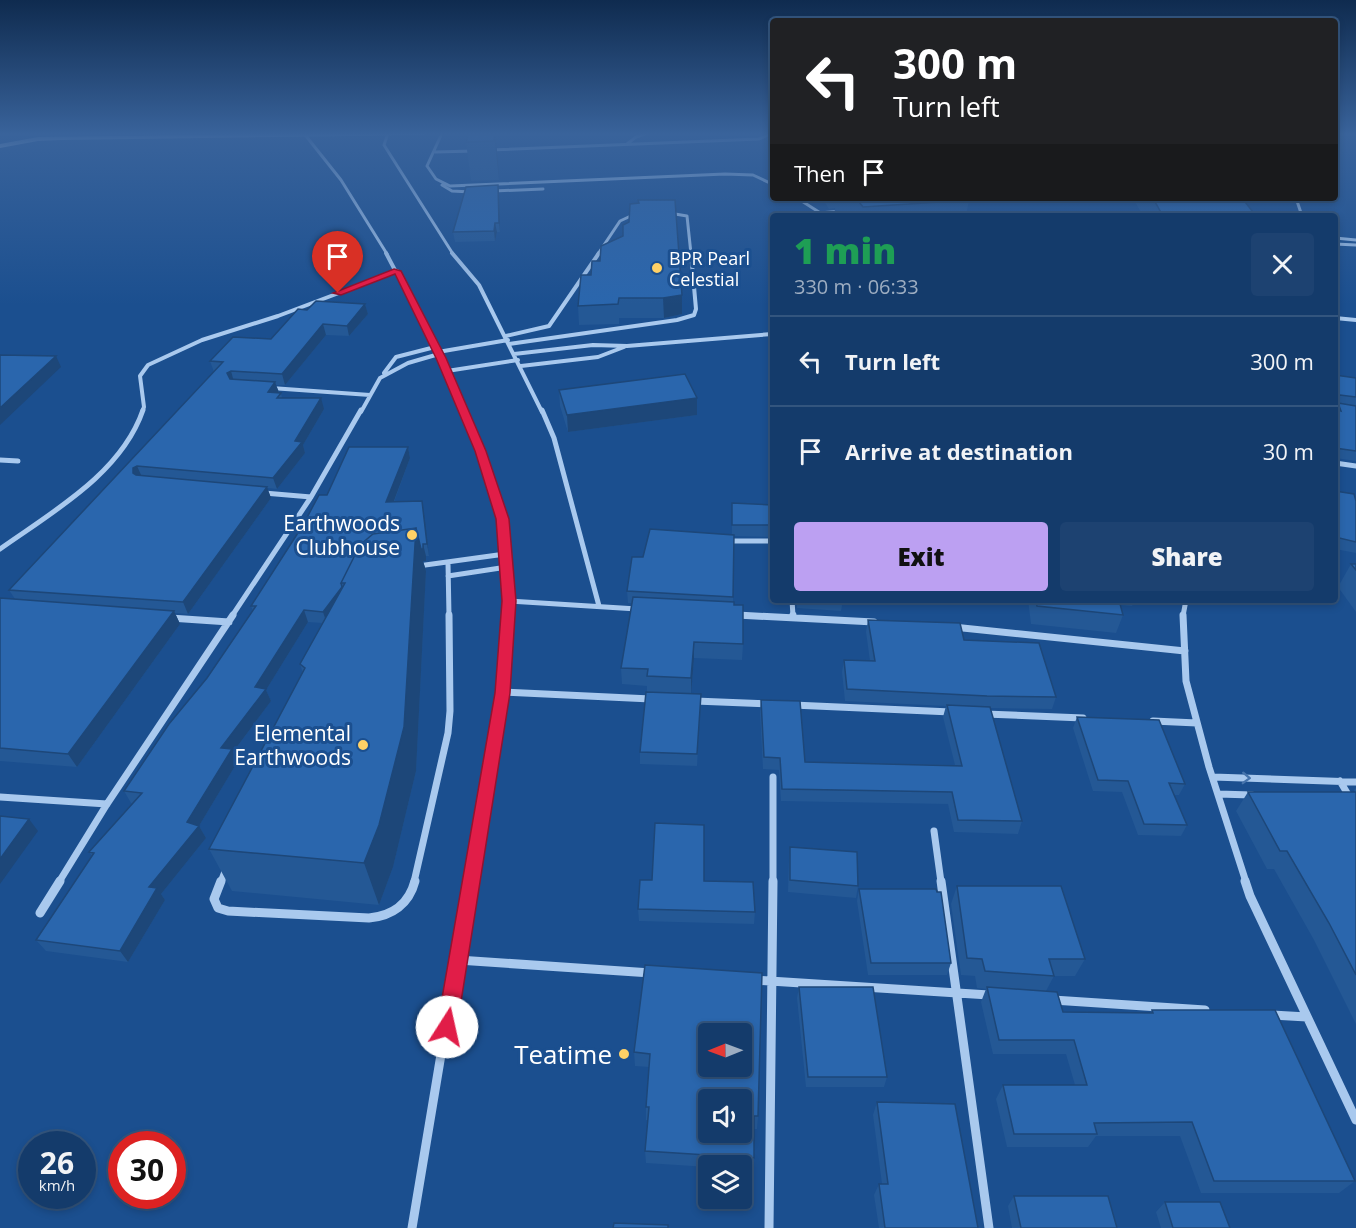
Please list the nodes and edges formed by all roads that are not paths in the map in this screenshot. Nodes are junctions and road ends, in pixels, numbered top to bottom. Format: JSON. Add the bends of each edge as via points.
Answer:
{"nodes":[{"id":1,"x":347,"y":190,"type":"edge"},
{"id":2,"x":412,"y":190,"type":"edge"},
{"id":3,"x":447,"y":190,"type":"edge"},
{"id":4,"x":518,"y":190,"type":"edge"},
{"id":5,"x":477,"y":192,"type":"edge"},
{"id":6,"x":486,"y":192,"type":"edge"},
{"id":7,"x":802,"y":201,"type":"edge"},
{"id":8,"x":843,"y":211,"type":"dead end"},
{"id":9,"x":662,"y":213,"type":"edge"},
{"id":10,"x":820,"y":213,"type":"edge"},
{"id":11,"x":829,"y":213,"type":"edge"},
{"id":12,"x":643,"y":214,"type":"edge"},
{"id":13,"x":1338,"y":238,"type":"edge"},
{"id":14,"x":1356,"y":240,"type":"edge"},
{"id":15,"x":1338,"y":244,"type":"edge"},
{"id":16,"x":1356,"y":245,"type":"edge"},
{"id":17,"x":397,"y":271,"type":"junction"},
{"id":18,"x":1338,"y":318,"type":"edge"},
{"id":19,"x":1356,"y":320,"type":"edge"},
{"id":20,"x":547,"y":327,"type":"junction"},
{"id":21,"x":770,"y":334,"type":"edge"},
{"id":22,"x":554,"y":337,"type":"junction"},
{"id":23,"x":508,"y":340,"type":"junction"},
{"id":24,"x":627,"y":346,"type":"junction"},
{"id":25,"x":437,"y":351,"type":"junction"},
{"id":26,"x":514,"y":354,"type":"junction"},
{"id":27,"x":518,"y":360,"type":"junction"},
{"id":28,"x":521,"y":366,"type":"junction"},
{"id":29,"x":447,"y":372,"type":"junction"},
{"id":30,"x":268,"y":388,"type":"edge"},
{"id":31,"x":370,"y":395,"type":"junction"},
{"id":32,"x":0,"y":460,"type":"edge"},
{"id":33,"x":18,"y":461,"type":"dead end"},
{"id":34,"x":1338,"y":463,"type":"edge"},
{"id":35,"x":1356,"y":466,"type":"edge"},
{"id":36,"x":254,"y":492,"type":"edge"},
{"id":37,"x":311,"y":497,"type":"junction"},
{"id":38,"x":715,"y":541,"type":"edge"},
{"id":39,"x":770,"y":541,"type":"edge"},
{"id":40,"x":0,"y":549,"type":"edge"},
{"id":41,"x":505,"y":554,"type":"junction"},
{"id":42,"x":448,"y":563,"type":"junction"},
{"id":43,"x":414,"y":567,"type":"edge"},
{"id":44,"x":507,"y":567,"type":"junction"},
{"id":45,"x":448,"y":576,"type":"junction"},
{"id":46,"x":509,"y":601,"type":"junction"},
{"id":47,"x":792,"y":603,"type":"edge"},
{"id":48,"x":1185,"y":603,"type":"edge"},
{"id":49,"x":599,"y":606,"type":"junction"},
{"id":50,"x":646,"y":609,"type":"edge"},
{"id":51,"x":728,"y":614,"type":"edge"},
{"id":52,"x":160,"y":617,"type":"edge"},
{"id":53,"x":793,"y":618,"type":"junction"},
{"id":54,"x":229,"y":622,"type":"junction"},
{"id":55,"x":887,"y":623,"type":"edge"},
{"id":56,"x":946,"y":626,"type":"edge"},
{"id":57,"x":1185,"y":651,"type":"junction"},
{"id":58,"x":502,"y":693,"type":"junction"},
{"id":59,"x":654,"y":699,"type":"edge"},
{"id":60,"x":690,"y":701,"type":"edge"},
{"id":61,"x":771,"y":704,"type":"edge"},
{"id":62,"x":783,"y":705,"type":"edge"},
{"id":63,"x":960,"y":713,"type":"edge"},
{"id":64,"x":971,"y":713,"type":"edge"},
{"id":65,"x":1090,"y":719,"type":"edge"},
{"id":66,"x":1150,"y":721,"type":"edge"},
{"id":67,"x":1197,"y":723,"type":"junction"},
{"id":68,"x":773,"y":777,"type":"dead end"},
{"id":69,"x":1213,"y":777,"type":"junction"},
{"id":70,"x":1340,"y":781,"type":"junction"},
{"id":71,"x":1356,"y":782,"type":"edge"},
{"id":72,"x":1218,"y":794,"type":"junction"},
{"id":73,"x":1263,"y":795,"type":"edge"},
{"id":74,"x":1338,"y":796,"type":"edge"},
{"id":75,"x":1349,"y":796,"type":"junction"},
{"id":76,"x":0,"y":797,"type":"edge"},
{"id":77,"x":107,"y":804,"type":"junction"},
{"id":78,"x":1356,"y":808,"type":"edge"},
{"id":79,"x":934,"y":831,"type":"dead end"},
{"id":80,"x":228,"y":865,"type":"edge"},
{"id":81,"x":40,"y":914,"type":"dead end"},
{"id":82,"x":458,"y":960,"type":"junction"},
{"id":83,"x":657,"y":973,"type":"edge"},
{"id":84,"x":738,"y":978,"type":"edge"},
{"id":85,"x":773,"y":981,"type":"junction"},
{"id":86,"x":957,"y":993,"type":"junction"},
{"id":87,"x":1004,"y":996,"type":"edge"},
{"id":88,"x":1038,"y":999,"type":"edge"},
{"id":89,"x":1214,"y":1011,"type":"edge"},
{"id":90,"x":1260,"y":1014,"type":"edge"},
{"id":91,"x":1307,"y":1017,"type":"junction"},
{"id":92,"x":1356,"y":1120,"type":"edge"},
{"id":93,"x":412,"y":1228,"type":"edge"},
{"id":94,"x":769,"y":1228,"type":"edge"},
{"id":95,"x":989,"y":1228,"type":"edge"}],
"edges":[{"from":1,"to":17,"type":"street"},
{"from":2,"to":23,"type":"street","via":[[447,248],[479,285]]},
{"from":3,"to":5,"type":"street"},
{"from":4,"to":6,"type":"street"},
{"from":7,"to":10,"type":"street"},
{"from":8,"to":11,"type":"street"},
{"from":9,"to":22,"type":"street","via":[[687,216],[694,315]]},
{"from":12,"to":20,"type":"street","via":[[620,221]]},
{"from":13,"to":14,"type":"street"},
{"from":15,"to":16,"type":"street"},
{"from":17,"to":25,"type":"street"},
{"from":17,"to":40,"type":"street","via":[[201,340],[148,365],[140,376],[144,407],[136,430],[115,458],[75,495]]},
{"from":18,"to":19,"type":"street"},
{"from":20,"to":22,"type":"street"},
{"from":20,"to":23,"type":"street"},
{"from":21,"to":24,"type":"street"},
{"from":22,"to":23,"type":"street"},
{"from":23,"to":25,"type":"street"},
{"from":23,"to":26,"type":"street"},
{"from":24,"to":26,"type":"street","via":[[593,345]]},
{"from":24,"to":28,"type":"street","via":[[598,357]]},
{"from":25,"to":29,"type":"street"},
{"from":25,"to":31,"type":"street","via":[[394,367],[380,378]]},
{"from":26,"to":27,"type":"street"},
{"from":27,"to":28,"type":"street"},
{"from":27,"to":29,"type":"street"},
{"from":28,"to":49,"type":"street","via":[[554,438]]},
{"from":29,"to":41,"type":"street","via":[[480,451],[502,519]]},
{"from":30,"to":31,"type":"street"},
{"from":31,"to":37,"type":"street"},
{"from":32,"to":33,"type":"street"},
{"from":34,"to":35,"type":"street"},
{"from":36,"to":37,"type":"street"},
{"from":37,"to":54,"type":"street"},
{"from":38,"to":39,"type":"street"},
{"from":41,"to":42,"type":"street"},
{"from":41,"to":44,"type":"street"},
{"from":42,"to":43,"type":"street"},
{"from":42,"to":45,"type":"street"},
{"from":44,"to":45,"type":"street"},
{"from":44,"to":46,"type":"street"},
{"from":45,"to":80,"type":"street","via":[[448,733],[407,901],[384,917],[369,918],[228,911],[218,908],[214,899]]},
{"from":46,"to":49,"type":"street"},
{"from":46,"to":58,"type":"street"},
{"from":47,"to":53,"type":"street"},
{"from":48,"to":57,"type":"street"},
{"from":49,"to":50,"type":"street"},
{"from":51,"to":53,"type":"street"},
{"from":52,"to":54,"type":"street"},
{"from":53,"to":55,"type":"street"},
{"from":54,"to":77,"type":"street"},
{"from":56,"to":57,"type":"street"},
{"from":57,"to":67,"type":"street","via":[[1186,681]]},
{"from":58,"to":59,"type":"street"},
{"from":58,"to":82,"type":"street"},
{"from":60,"to":61,"type":"street"},
{"from":62,"to":63,"type":"street"},
{"from":64,"to":65,"type":"street"},
{"from":66,"to":67,"type":"street"},
{"from":67,"to":69,"type":"street"},
{"from":68,"to":85,"type":"street"},
{"from":69,"to":70,"type":"street","one_way":true},
{"from":69,"to":72,"type":"street"},
{"from":70,"to":71,"type":"street"},
{"from":70,"to":75,"type":"street"},
{"from":72,"to":73,"type":"street"},
{"from":72,"to":91,"type":"street","via":[[1250,896]]},
{"from":74,"to":75,"type":"street"},
{"from":75,"to":78,"type":"street"},
{"from":76,"to":77,"type":"street"},
{"from":77,"to":81,"type":"street"},
{"from":79,"to":86,"type":"street"},
{"from":82,"to":83,"type":"street"},
{"from":82,"to":93,"type":"street"},
{"from":84,"to":85,"type":"street"},
{"from":85,"to":86,"type":"street"},
{"from":85,"to":94,"type":"street"},
{"from":86,"to":87,"type":"street"},
{"from":86,"to":95,"type":"street"},
{"from":88,"to":89,"type":"street"},
{"from":90,"to":91,"type":"street"},
{"from":91,"to":92,"type":"street"}]}
